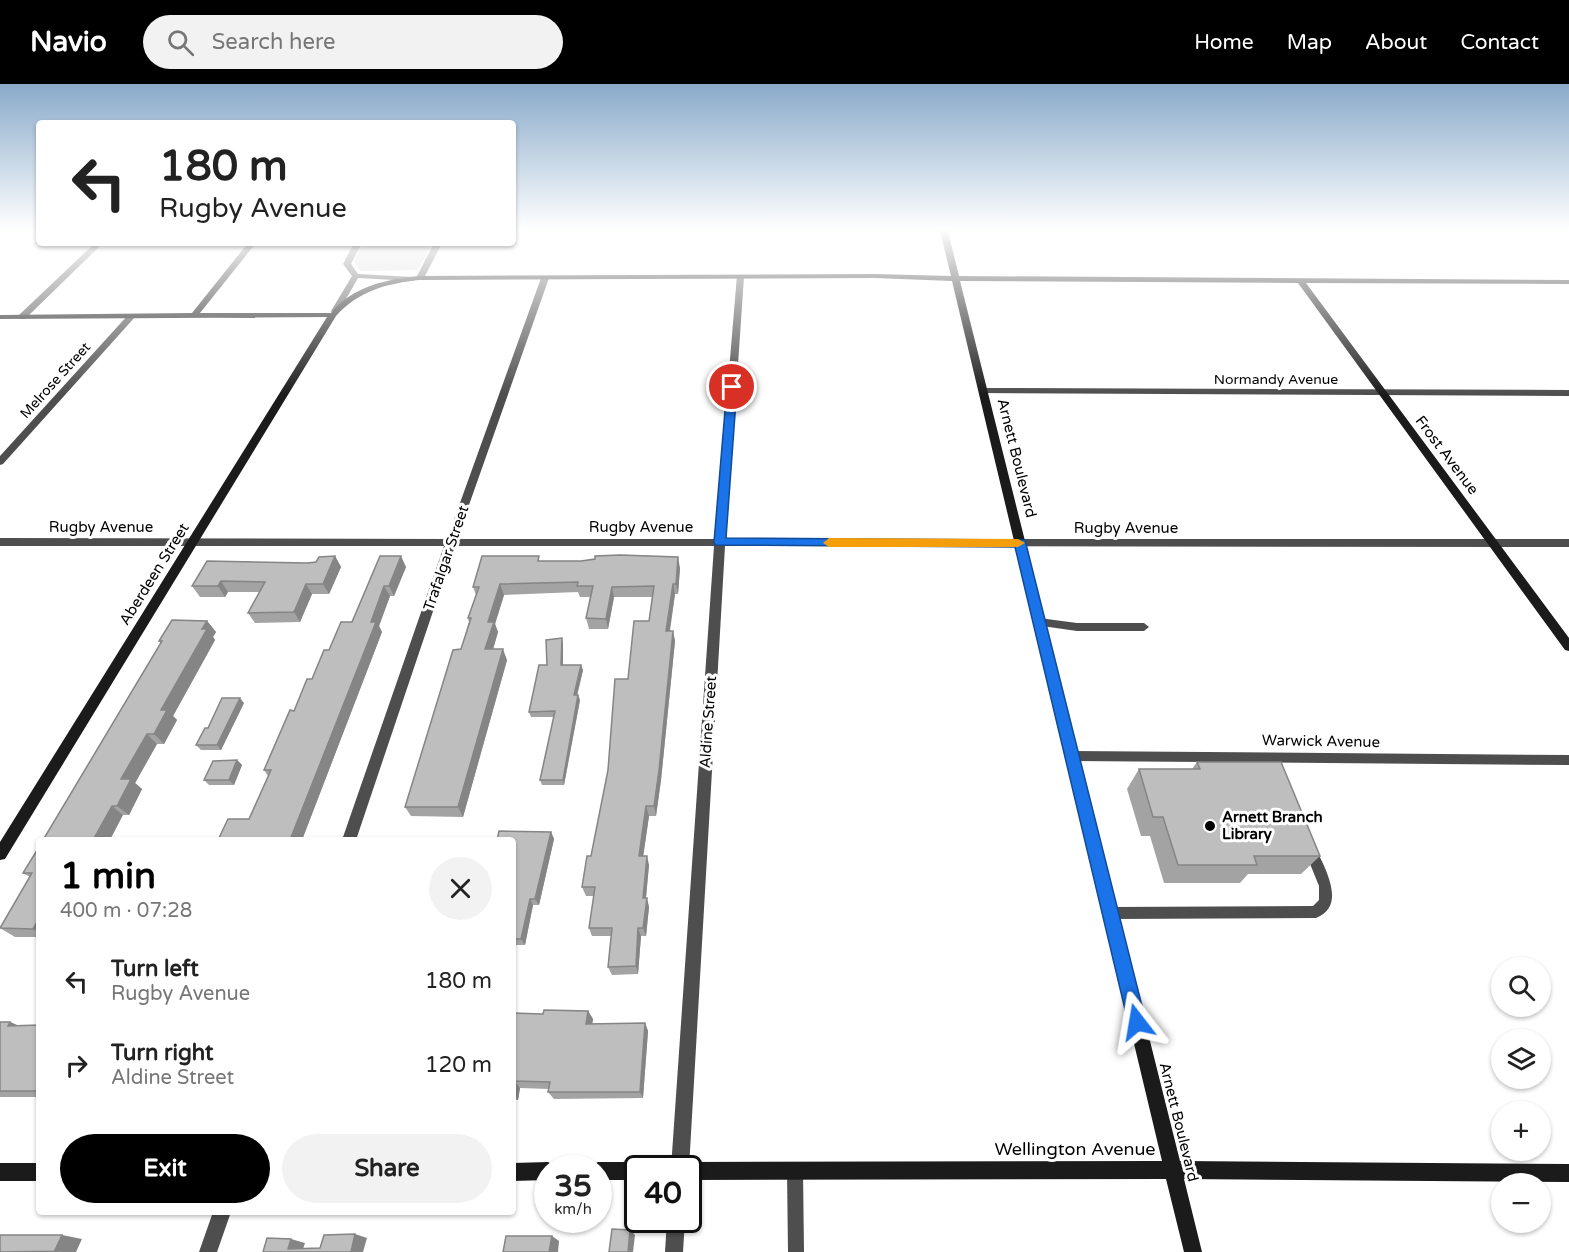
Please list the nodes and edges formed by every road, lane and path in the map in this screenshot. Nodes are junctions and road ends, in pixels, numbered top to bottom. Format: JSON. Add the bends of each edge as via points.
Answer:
{"nodes":[{"id":1,"x":55,"y":286,"type":"edge"},
{"id":2,"x":218,"y":286,"type":"edge"},
{"id":3,"x":350,"y":286,"type":"edge"},
{"id":4,"x":380,"y":286,"type":"edge"},
{"id":5,"x":542,"y":286,"type":"edge"},
{"id":6,"x":739,"y":286,"type":"edge"},
{"id":7,"x":958,"y":286,"type":"edge"},
{"id":8,"x":1303,"y":286,"type":"edge"},
{"id":9,"x":334,"y":313,"type":"junction"},
{"id":10,"x":131,"y":316,"type":"junction"},
{"id":11,"x":194,"y":316,"type":"junction"},
{"id":12,"x":0,"y":317,"type":"edge"},
{"id":13,"x":22,"y":317,"type":"junction"},
{"id":14,"x":983,"y":391,"type":"junction"},
{"id":15,"x":1569,"y":393,"type":"edge"},
{"id":16,"x":1382,"y":394,"type":"junction"},
{"id":17,"x":0,"y":462,"type":"edge"},
{"id":18,"x":0,"y":542,"type":"edge"},
{"id":19,"x":192,"y":542,"type":"junction"},
{"id":20,"x":451,"y":542,"type":"junction"},
{"id":21,"x":720,"y":542,"type":"junction"},
{"id":22,"x":1493,"y":542,"type":"junction"},
{"id":23,"x":1020,"y":543,"type":"junction"},
{"id":24,"x":1569,"y":543,"type":"edge"},
{"id":25,"x":1040,"y":621,"type":"junction"},
{"id":26,"x":1144,"y":627,"type":"dead end"},
{"id":27,"x":1569,"y":647,"type":"edge"},
{"id":28,"x":1072,"y":756,"type":"junction"},
{"id":29,"x":1569,"y":760,"type":"edge"},
{"id":30,"x":1303,"y":833,"type":"edge"},
{"id":31,"x":350,"y":837,"type":"edge"},
{"id":32,"x":0,"y":854,"type":"edge"},
{"id":33,"x":1111,"y":913,"type":"junction"},
{"id":34,"x":681,"y":1155,"type":"edge"},
{"id":35,"x":1173,"y":1170,"type":"junction"},
{"id":36,"x":534,"y":1171,"type":"edge"},
{"id":37,"x":702,"y":1171,"type":"edge"},
{"id":38,"x":795,"y":1171,"type":"junction"},
{"id":39,"x":0,"y":1172,"type":"edge"},
{"id":40,"x":36,"y":1172,"type":"edge"},
{"id":41,"x":516,"y":1172,"type":"edge"},
{"id":42,"x":1569,"y":1173,"type":"edge"},
{"id":43,"x":221,"y":1215,"type":"edge"},
{"id":44,"x":675,"y":1233,"type":"edge"},
{"id":45,"x":208,"y":1252,"type":"edge"},
{"id":46,"x":674,"y":1252,"type":"edge"},
{"id":47,"x":796,"y":1252,"type":"edge"},
{"id":48,"x":1193,"y":1252,"type":"edge"}],
"edges":[{"from":1,"to":13,"type":"street"},
{"from":2,"to":11,"type":"street"},
{"from":3,"to":9,"type":"street","name":"Aberdeen Street"},
{"from":4,"to":9,"type":"street","name":"Aberdeen Street","via":[[349,299]]},
{"from":5,"to":20,"type":"street","name":"Trafalgar Street"},
{"from":6,"to":21,"type":"street","name":"Aldine Street"},
{"from":7,"to":14,"type":"street","name":"Arnett Boulevard"},
{"from":8,"to":16,"type":"street","name":"Frost Avenue"},
{"from":9,"to":11,"type":"street"},
{"from":9,"to":19,"type":"street","name":"Aberdeen Street"},
{"from":10,"to":11,"type":"street"},
{"from":10,"to":13,"type":"street"},
{"from":10,"to":17,"type":"street","name":"Melrose Street"},
{"from":12,"to":13,"type":"street"},
{"from":14,"to":16,"type":"street","name":"Normandy Avenue"},
{"from":14,"to":23,"type":"street","name":"Arnett Boulevard"},
{"from":15,"to":16,"type":"street","name":"Normandy Avenue"},
{"from":16,"to":22,"type":"street","name":"Frost Avenue"},
{"from":18,"to":19,"type":"street","name":"Rugby Avenue"},
{"from":19,"to":20,"type":"street","name":"Rugby Avenue"},
{"from":19,"to":32,"type":"street","name":"Aberdeen Street"},
{"from":20,"to":21,"type":"street","name":"Rugby Avenue"},
{"from":20,"to":31,"type":"street","name":"Trafalgar Street"},
{"from":21,"to":23,"type":"street","name":"Rugby Avenue"},
{"from":21,"to":34,"type":"street","name":"Aldine Street"},
{"from":22,"to":23,"type":"street","name":"Rugby Avenue"},
{"from":22,"to":24,"type":"street","name":"Rugby Avenue"},
{"from":22,"to":27,"type":"street","name":"Frost Avenue"},
{"from":23,"to":25,"type":"street","name":"Arnett Boulevard"},
{"from":25,"to":26,"type":"lane","via":[[1077,627]]},
{"from":25,"to":28,"type":"street","name":"Arnett Boulevard"},
{"from":28,"to":29,"type":"street","name":"Warwick Avenue","via":[[1274,763]]},
{"from":28,"to":33,"type":"street","name":"Arnett Boulevard"},
{"from":30,"to":33,"type":"lane","via":[[1325,886],[1326,902],[1316,912]]},
{"from":33,"to":35,"type":"street","name":"Arnett Boulevard"},
{"from":35,"to":38,"type":"street","name":"Wellington Avenue"},
{"from":35,"to":42,"type":"street","name":"Wellington Avenue"},
{"from":35,"to":48,"type":"street","name":"Arnett Boulevard"},
{"from":36,"to":41,"type":"street"},
{"from":37,"to":38,"type":"street","name":"Wellington Avenue"},
{"from":38,"to":47,"type":"lane"},
{"from":39,"to":40,"type":"street"},
{"from":43,"to":45,"type":"street"},
{"from":44,"to":46,"type":"street"}]}
